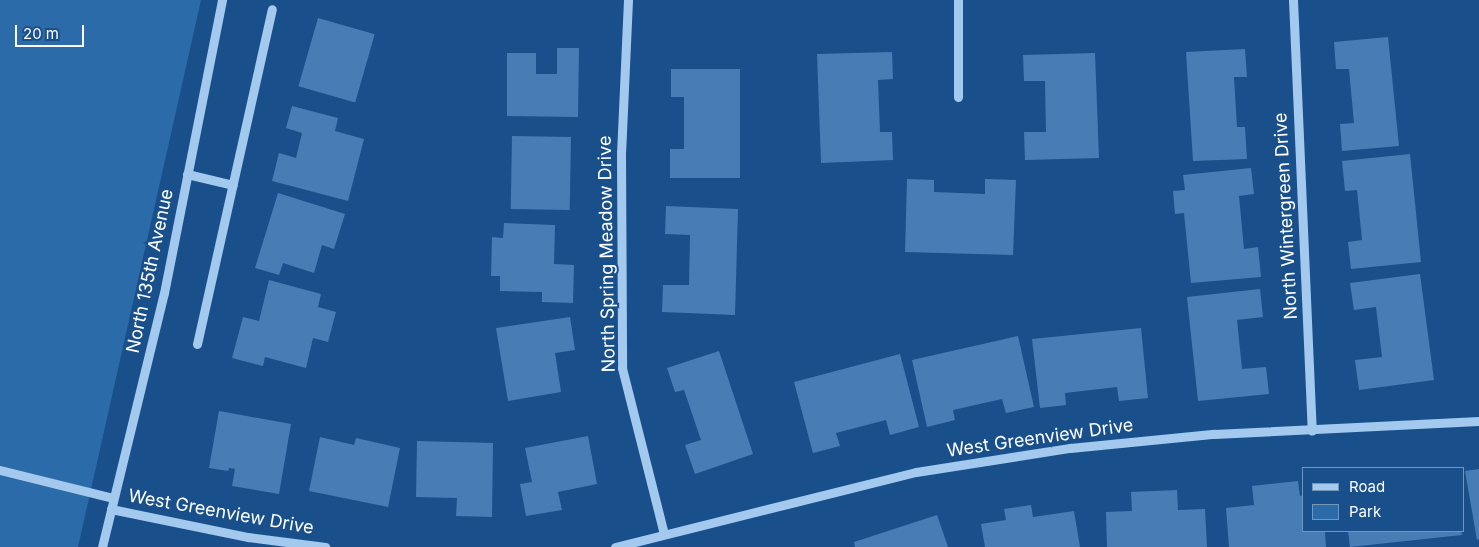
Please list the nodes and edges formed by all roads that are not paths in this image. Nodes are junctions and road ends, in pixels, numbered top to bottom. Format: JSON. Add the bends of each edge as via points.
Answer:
{"nodes":[{"id":1,"x":222,"y":0,"type":"edge"},
{"id":2,"x":628,"y":0,"type":"edge"},
{"id":3,"x":958,"y":0,"type":"edge"},
{"id":4,"x":1293,"y":0,"type":"edge"},
{"id":5,"x":272,"y":10,"type":"dead end"},
{"id":6,"x":958,"y":96,"type":"dead end"},
{"id":7,"x":187,"y":174,"type":"junction"},
{"id":8,"x":233,"y":185,"type":"junction"},
{"id":9,"x":197,"y":344,"type":"dead end"},
{"id":10,"x":1479,"y":422,"type":"edge"},
{"id":11,"x":1312,"y":431,"type":"junction"},
{"id":12,"x":0,"y":470,"type":"edge"},
{"id":13,"x":113,"y":498,"type":"junction"},
{"id":14,"x":111,"y":509,"type":"junction"},
{"id":15,"x":664,"y":534,"type":"junction"},
{"id":16,"x":102,"y":547,"type":"edge"},
{"id":17,"x":325,"y":547,"type":"edge"},
{"id":18,"x":615,"y":547,"type":"edge"}],
"edges":[{"from":1,"to":7,"type":"street","name":"North 135th Avenue"},
{"from":2,"to":15,"type":"street","name":"North Spring Meadow Drive","via":[[621,153],[622,368]]},
{"from":3,"to":6,"type":"street"},
{"from":4,"to":11,"type":"street","name":"North Wintergreen Drive"},
{"from":5,"to":8,"type":"street"},
{"from":7,"to":8,"type":"street"},
{"from":7,"to":13,"type":"street","name":"North 135th Avenue","via":[[164,293]]},
{"from":8,"to":9,"type":"street"},
{"from":10,"to":11,"type":"street","name":"West Greenview Drive"},
{"from":11,"to":15,"type":"street","name":"West Greenview Drive","via":[[1214,434],[1079,448],[916,472]]},
{"from":12,"to":13,"type":"street"},
{"from":13,"to":14,"type":"street","name":"North 135th Avenue"},
{"from":14,"to":16,"type":"street","name":"North 135th Avenue"},
{"from":14,"to":17,"type":"street","name":"West Greenview Drive","via":[[248,537]]},
{"from":15,"to":18,"type":"street","name":"West Greenview Drive"}]}
